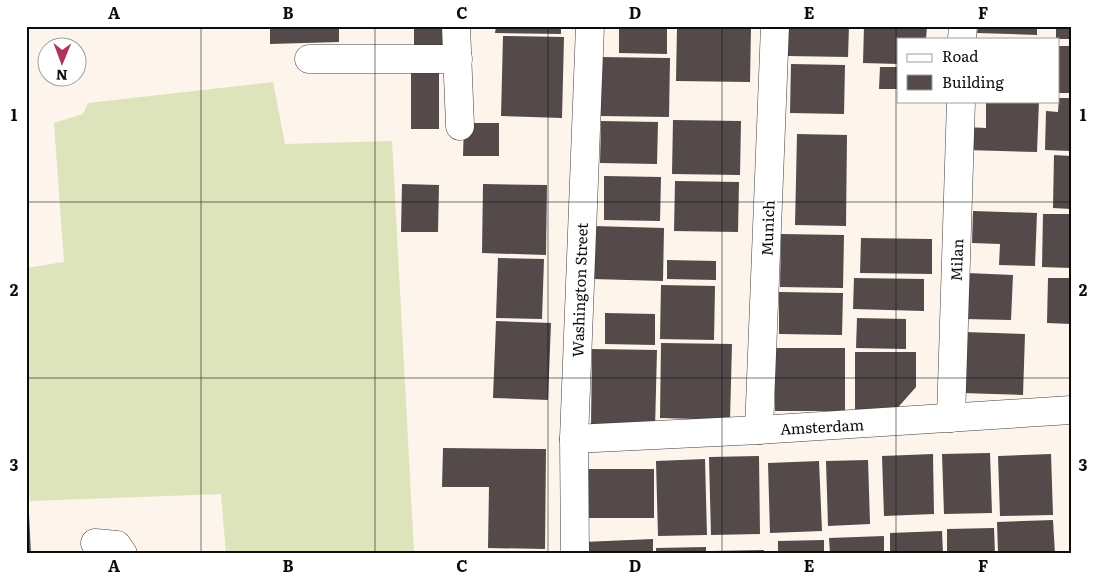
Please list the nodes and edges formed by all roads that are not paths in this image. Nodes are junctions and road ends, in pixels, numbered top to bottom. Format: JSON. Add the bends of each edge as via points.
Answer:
{"nodes":[{"id":1,"x":456,"y":26,"type":"edge"},
{"id":2,"x":590,"y":26,"type":"edge"},
{"id":3,"x":775,"y":26,"type":"edge"},
{"id":4,"x":309,"y":59,"type":"dead end"},
{"id":5,"x":458,"y":59,"type":"junction"},
{"id":6,"x":960,"y":102,"type":"edge"},
{"id":7,"x":460,"y":126,"type":"dead end"},
{"id":8,"x":1071,"y":410,"type":"edge"},
{"id":9,"x":951,"y":418,"type":"junction"},
{"id":10,"x":759,"y":430,"type":"junction"},
{"id":11,"x":574,"y":438,"type":"junction"},
{"id":12,"x":95,"y":543,"type":"dead end"},
{"id":13,"x":123,"y":554,"type":"edge"},
{"id":14,"x":575,"y":554,"type":"edge"}],
"edges":[{"from":1,"to":5,"type":"street"},
{"from":2,"to":11,"type":"street","name":"Washington Street"},
{"from":3,"to":10,"type":"street","name":"Munich"},
{"from":4,"to":5,"type":"street"},
{"from":5,"to":7,"type":"street"},
{"from":6,"to":9,"type":"street","name":"Milan"},
{"from":8,"to":9,"type":"street","name":"Amsterdam"},
{"from":9,"to":10,"type":"street","name":"Amsterdam"},
{"from":10,"to":11,"type":"street","name":"Amsterdam"},
{"from":11,"to":14,"type":"street","name":"Washington Street"},
{"from":12,"to":13,"type":"street","via":[[117,545]]}]}
